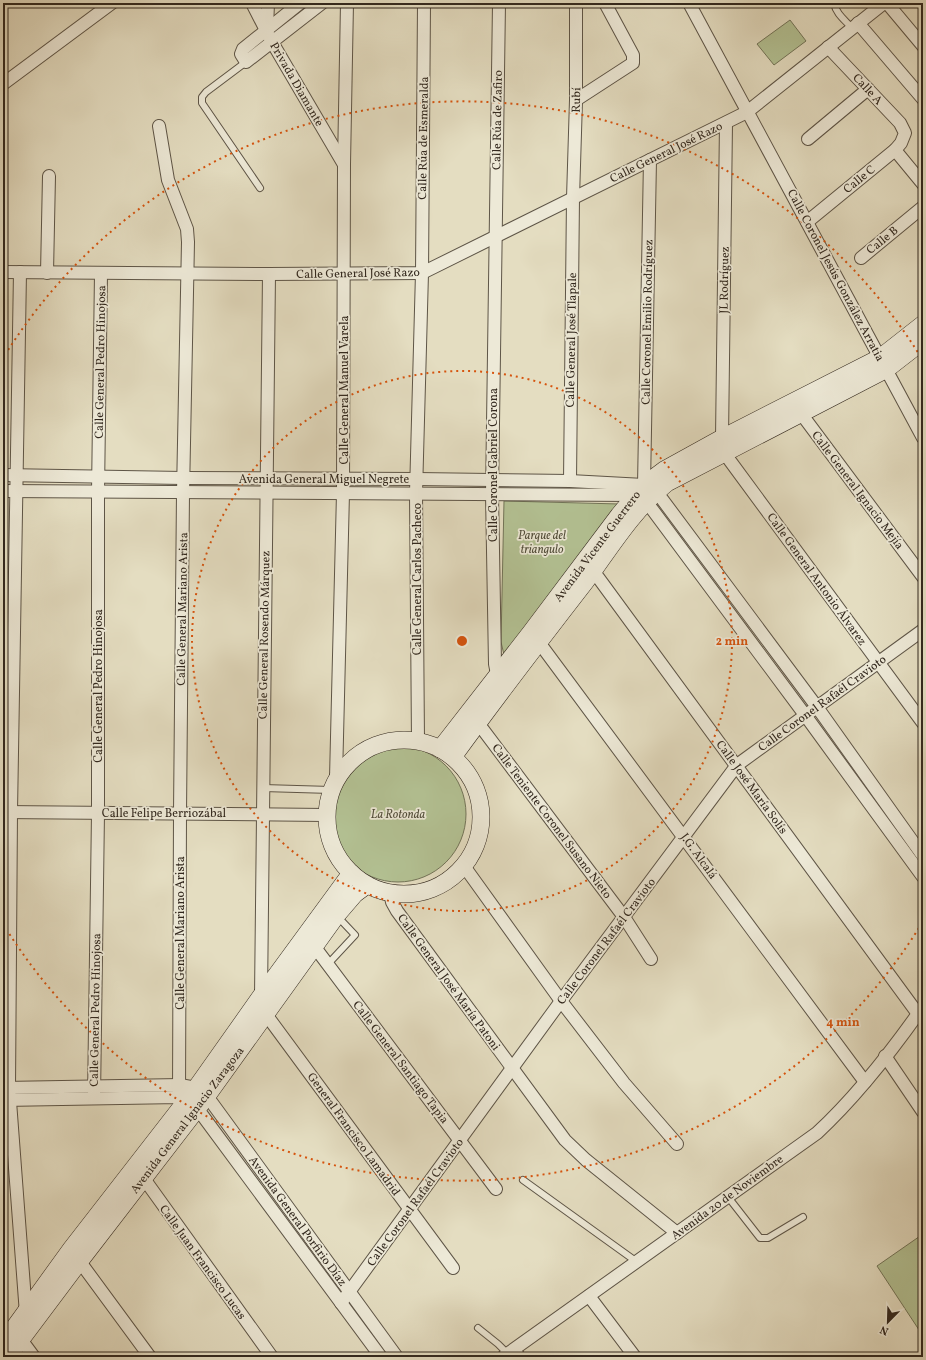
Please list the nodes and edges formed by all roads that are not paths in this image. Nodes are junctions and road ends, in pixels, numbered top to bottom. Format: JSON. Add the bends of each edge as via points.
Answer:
{"nodes":[{"id":1,"x":112,"y":3,"type":"edge"},
{"id":2,"x":252,"y":3,"type":"edge"},
{"id":3,"x":268,"y":3,"type":"edge"},
{"id":4,"x":300,"y":3,"type":"edge"},
{"id":5,"x":322,"y":3,"type":"edge"},
{"id":6,"x":347,"y":3,"type":"edge"},
{"id":7,"x":424,"y":3,"type":"edge"},
{"id":8,"x":499,"y":3,"type":"edge"},
{"id":9,"x":576,"y":3,"type":"edge"},
{"id":10,"x":605,"y":3,"type":"edge"},
{"id":11,"x":689,"y":3,"type":"edge"},
{"id":12,"x":834,"y":3,"type":"edge"},
{"id":13,"x":885,"y":3,"type":"edge"},
{"id":14,"x":855,"y":26,"type":"junction"},
{"id":15,"x":267,"y":30,"type":"junction"},
{"id":16,"x":272,"y":42,"type":"junction"},
{"id":17,"x":923,"y":46,"type":"edge"},
{"id":18,"x":828,"y":47,"type":"junction"},
{"id":19,"x":246,"y":62,"type":"junction"},
{"id":20,"x":3,"y":84,"type":"edge"},
{"id":21,"x":868,"y":89,"type":"junction"},
{"id":22,"x":923,"y":99,"type":"edge"},
{"id":23,"x":576,"y":100,"type":"junction"},
{"id":24,"x":747,"y":112,"type":"junction"},
{"id":25,"x":726,"y":123,"type":"junction"},
{"id":26,"x":159,"y":126,"type":"dead end"},
{"id":27,"x":905,"y":132,"type":"joint"},
{"id":28,"x":808,"y":139,"type":"dead end"},
{"id":29,"x":895,"y":150,"type":"junction"},
{"id":30,"x":650,"y":160,"type":"junction"},
{"id":31,"x":344,"y":164,"type":"junction"},
{"id":32,"x":49,"y":176,"type":"dead end"},
{"id":33,"x":923,"y":184,"type":"edge"},
{"id":34,"x":260,"y":188,"type":"dead end"},
{"id":35,"x":573,"y":198,"type":"junction"},
{"id":36,"x":923,"y":207,"type":"edge"},
{"id":37,"x":808,"y":222,"type":"junction"},
{"id":38,"x":496,"y":236,"type":"junction"},
{"id":39,"x":860,"y":258,"type":"dead end"},
{"id":40,"x":3,"y":272,"type":"edge"},
{"id":41,"x":20,"y":272,"type":"junction"},
{"id":42,"x":47,"y":273,"type":"junction"},
{"id":43,"x":101,"y":273,"type":"junction"},
{"id":44,"x":422,"y":273,"type":"junction"},
{"id":45,"x":188,"y":274,"type":"junction"},
{"id":46,"x":269,"y":274,"type":"junction"},
{"id":47,"x":344,"y":274,"type":"junction"},
{"id":48,"x":923,"y":324,"type":"edge"},
{"id":49,"x":923,"y":341,"type":"edge"},
{"id":50,"x":884,"y":363,"type":"junction"},
{"id":51,"x":797,"y":408,"type":"junction"},
{"id":52,"x":923,"y":438,"type":"edge"},
{"id":53,"x":724,"y":446,"type":"junction"},
{"id":54,"x":3,"y":475,"type":"edge"},
{"id":55,"x":17,"y":475,"type":"junction"},
{"id":56,"x":99,"y":477,"type":"junction"},
{"id":57,"x":183,"y":478,"type":"junction"},
{"id":58,"x":267,"y":478,"type":"junction"},
{"id":59,"x":343,"y":479,"type":"junction"},
{"id":60,"x":417,"y":479,"type":"junction"},
{"id":61,"x":492,"y":480,"type":"junction"},
{"id":62,"x":570,"y":481,"type":"junction"},
{"id":63,"x":3,"y":491,"type":"edge"},
{"id":64,"x":16,"y":491,"type":"junction"},
{"id":65,"x":98,"y":492,"type":"junction"},
{"id":66,"x":183,"y":493,"type":"junction"},
{"id":67,"x":267,"y":493,"type":"junction"},
{"id":68,"x":344,"y":493,"type":"junction"},
{"id":69,"x":416,"y":493,"type":"junction"},
{"id":70,"x":645,"y":493,"type":"junction"},
{"id":71,"x":492,"y":494,"type":"junction"},
{"id":72,"x":589,"y":566,"type":"junction"},
{"id":73,"x":923,"y":577,"type":"edge"},
{"id":74,"x":923,"y":630,"type":"edge"},
{"id":75,"x":535,"y":637,"type":"junction"},
{"id":76,"x":878,"y":663,"type":"junction"},
{"id":77,"x":497,"y":676,"type":"junction"},
{"id":78,"x":501,"y":692,"type":"junction"},
{"id":79,"x":817,"y":707,"type":"junction"},
{"id":80,"x":805,"y":715,"type":"junction"},
{"id":81,"x":478,"y":723,"type":"junction"},
{"id":82,"x":923,"y":723,"type":"edge"},
{"id":83,"x":418,"y":741,"type":"junction"},
{"id":84,"x":446,"y":753,"type":"junction"},
{"id":85,"x":737,"y":766,"type":"junction"},
{"id":86,"x":334,"y":784,"type":"junction"},
{"id":87,"x":262,"y":788,"type":"junction"},
{"id":88,"x":7,"y":812,"type":"edge"},
{"id":89,"x":98,"y":813,"type":"junction"},
{"id":90,"x":180,"y":814,"type":"junction"},
{"id":91,"x":262,"y":814,"type":"junction"},
{"id":92,"x":326,"y":815,"type":"junction"},
{"id":93,"x":684,"y":837,"type":"junction"},
{"id":94,"x":923,"y":856,"type":"edge"},
{"id":95,"x":464,"y":866,"type":"junction"},
{"id":96,"x":351,"y":873,"type":"junction"},
{"id":97,"x":923,"y":877,"type":"edge"},
{"id":98,"x":367,"y":885,"type":"junction"},
{"id":99,"x":390,"y":893,"type":"junction"},
{"id":100,"x":337,"y":915,"type":"junction"},
{"id":101,"x":624,"y":917,"type":"junction"},
{"id":102,"x":310,"y":941,"type":"junction"},
{"id":103,"x":651,"y":959,"type":"dead end"},
{"id":104,"x":328,"y":964,"type":"junction"},
{"id":105,"x":261,"y":996,"type":"junction"},
{"id":106,"x":561,"y":1001,"type":"junction"},
{"id":107,"x":921,"y":1010,"type":"edge"},
{"id":108,"x":265,"y":1013,"type":"junction"},
{"id":109,"x":923,"y":1026,"type":"edge"},
{"id":110,"x":885,"y":1056,"type":"junction"},
{"id":111,"x":512,"y":1068,"type":"junction"},
{"id":112,"x":866,"y":1082,"type":"junction"},
{"id":113,"x":94,"y":1093,"type":"junction"},
{"id":114,"x":6,"y":1094,"type":"edge"},
{"id":115,"x":191,"y":1095,"type":"junction"},
{"id":116,"x":923,"y":1112,"type":"edge"},
{"id":117,"x":460,"y":1140,"type":"junction"},
{"id":118,"x":676,"y":1144,"type":"dead end"},
{"id":119,"x":139,"y":1172,"type":"junction"},
{"id":120,"x":523,"y":1180,"type":"dead end"},
{"id":121,"x":496,"y":1189,"type":"dead end"},
{"id":122,"x":728,"y":1197,"type":"junction"},
{"id":123,"x":409,"y":1209,"type":"junction"},
{"id":124,"x":803,"y":1217,"type":"dead end"},
{"id":125,"x":676,"y":1233,"type":"junction"},
{"id":126,"x":76,"y":1255,"type":"junction"},
{"id":127,"x":637,"y":1262,"type":"junction"},
{"id":128,"x":453,"y":1268,"type":"dead end"},
{"id":129,"x":349,"y":1291,"type":"junction"},
{"id":130,"x":589,"y":1296,"type":"junction"},
{"id":131,"x":341,"y":1303,"type":"junction"},
{"id":132,"x":25,"y":1312,"type":"junction"},
{"id":133,"x":478,"y":1328,"type":"dead end"},
{"id":134,"x":21,"y":1332,"type":"junction"},
{"id":135,"x":3,"y":1343,"type":"edge"},
{"id":136,"x":513,"y":1354,"type":"edge"},
{"id":137,"x":8,"y":1357,"type":"edge"},
{"id":138,"x":34,"y":1357,"type":"edge"},
{"id":139,"x":150,"y":1357,"type":"edge"},
{"id":140,"x":272,"y":1357,"type":"edge"},
{"id":141,"x":381,"y":1357,"type":"edge"},
{"id":142,"x":397,"y":1357,"type":"edge"},
{"id":143,"x":635,"y":1357,"type":"edge"}],
"edges":[{"from":1,"to":20,"type":"street"},
{"from":2,"to":15,"type":"street","name":"Privada Diamante"},
{"from":3,"to":15,"type":"street"},
{"from":4,"to":15,"type":"street"},
{"from":5,"to":16,"type":"street"},
{"from":6,"to":31,"type":"street","name":"Calle General Manuel Varela"},
{"from":7,"to":44,"type":"street","name":"Calle Rúa de Esmeralda"},
{"from":8,"to":38,"type":"street","name":"Calle Rúa de Zafiro"},
{"from":9,"to":23,"type":"street","name":"Rubí"},
{"from":10,"to":23,"type":"street","via":[[633,55],[633,63]]},
{"from":11,"to":24,"type":"street","name":"Calle Coronel Jesús González Arratia"},
{"from":12,"to":14,"type":"lane","via":[[838,14]]},
{"from":13,"to":14,"type":"street","name":"Calle General José Razo"},
{"from":13,"to":17,"type":"street"},
{"from":14,"to":18,"type":"street","name":"Calle General José Razo"},
{"from":14,"to":22,"type":"street"},
{"from":15,"to":16,"type":"street","name":"Privada Diamante"},
{"from":15,"to":19,"type":"street","via":[[243,48],[241,54]]},
{"from":16,"to":19,"type":"street"},
{"from":16,"to":31,"type":"street","name":"Privada Diamante"},
{"from":18,"to":21,"type":"street","name":"Calle A"},
{"from":18,"to":24,"type":"street","name":"Calle General José Razo"},
{"from":19,"to":34,"type":"lane","via":[[206,92],[202,97],[202,103]]},
{"from":21,"to":27,"type":"street","name":"Calle A","via":[[900,123]]},
{"from":21,"to":28,"type":"street"},
{"from":23,"to":35,"type":"street","name":"Rubí"},
{"from":24,"to":25,"type":"street","name":"Calle General José Razo"},
{"from":24,"to":37,"type":"street","name":"Calle Coronel Jesús González Arratia"},
{"from":25,"to":30,"type":"street","name":"Calle General José Razo"},
{"from":25,"to":53,"type":"street","name":"JL Rodríguez"},
{"from":26,"to":45,"type":"street","name":"Calle General Mariano Arista","via":[[168,180],[187,229]]},
{"from":27,"to":29,"type":"street","name":"Calle C"},
{"from":29,"to":33,"type":"street"},
{"from":29,"to":37,"type":"street","name":"Calle C"},
{"from":30,"to":35,"type":"street","name":"Calle General José Razo"},
{"from":30,"to":70,"type":"street","name":"Calle Coronel Emilio Rodríguez"},
{"from":31,"to":47,"type":"street","name":"Calle General Manuel Varela"},
{"from":32,"to":42,"type":"street"},
{"from":35,"to":38,"type":"street","name":"Calle General José Razo"},
{"from":35,"to":62,"type":"street","name":"Calle General José Tlapale"},
{"from":36,"to":39,"type":"street","name":"Calle B"},
{"from":37,"to":50,"type":"street","name":"Calle Coronel Jesús González Arratia"},
{"from":38,"to":44,"type":"street","name":"Calle General José Razo"},
{"from":38,"to":61,"type":"street","name":"Calle Coronel Gabriel Corona"},
{"from":40,"to":41,"type":"street","name":"Calle General José Razo"},
{"from":41,"to":42,"type":"street","name":"Calle General José Razo"},
{"from":41,"to":55,"type":"street"},
{"from":42,"to":43,"type":"street","name":"Calle General José Razo"},
{"from":43,"to":45,"type":"street","name":"Calle General José Razo"},
{"from":43,"to":56,"type":"street","name":"Calle General Pedro Hinojosa"},
{"from":44,"to":47,"type":"street","name":"Calle General José Razo"},
{"from":44,"to":60,"type":"street","name":"Calle General Carlos Pacheco"},
{"from":45,"to":46,"type":"street","name":"Calle General José Razo"},
{"from":45,"to":57,"type":"street","name":"Calle General Mariano Arista"},
{"from":46,"to":47,"type":"street","name":"Calle General José Razo"},
{"from":46,"to":58,"type":"street","name":"Calle General Rosendo Márquez"},
{"from":47,"to":59,"type":"street","name":"Calle General Manuel Varela"},
{"from":48,"to":50,"type":"main road","name":"Avenida Vicente Guerrero"},
{"from":49,"to":50,"type":"main road","name":"Avenida Vicente Guerrero"},
{"from":50,"to":51,"type":"main road","name":"Avenida Vicente Guerrero"},
{"from":50,"to":52,"type":"street","name":"Calle Coronel Jesús González Arratia"},
{"from":51,"to":53,"type":"main road","name":"Avenida Vicente Guerrero"},
{"from":51,"to":73,"type":"street","name":"Calle General Ignacio Mejía"},
{"from":53,"to":70,"type":"main road","name":"Avenida Vicente Guerrero","via":[[667,483]]},
{"from":53,"to":76,"type":"street","name":"Calle General Antonio Álvarez"},
{"from":54,"to":55,"type":"street","name":"Avenida General Miguel Negrete"},
{"from":55,"to":56,"type":"street","name":"Avenida General Miguel Negrete"},
{"from":55,"to":64,"type":"street"},
{"from":56,"to":57,"type":"street","name":"Avenida General Miguel Negrete"},
{"from":56,"to":65,"type":"street","name":"Calle General Pedro Hinojosa"},
{"from":57,"to":58,"type":"street","name":"Avenida General Miguel Negrete"},
{"from":57,"to":66,"type":"street","name":"Calle General Mariano Arista"},
{"from":58,"to":59,"type":"street","name":"Avenida General Miguel Negrete"},
{"from":58,"to":67,"type":"street","name":"Calle General Rosendo Márquez"},
{"from":59,"to":60,"type":"street","name":"Avenida General Miguel Negrete"},
{"from":59,"to":68,"type":"street","name":"Calle General Manuel Varela"},
{"from":60,"to":61,"type":"street","name":"Avenida General Miguel Negrete"},
{"from":60,"to":69,"type":"street","name":"Calle General Carlos Pacheco"},
{"from":61,"to":62,"type":"street","name":"Avenida General Miguel Negrete"},
{"from":61,"to":71,"type":"street","name":"Calle Coronel Gabriel Corona"},
{"from":62,"to":70,"type":"street","name":"Avenida General Miguel Negrete"},
{"from":63,"to":64,"type":"street","name":"Avenida General Miguel Negrete"},
{"from":64,"to":65,"type":"street","name":"Avenida General Miguel Negrete"},
{"from":64,"to":88,"type":"street"},
{"from":65,"to":66,"type":"street","name":"Avenida General Miguel Negrete"},
{"from":65,"to":89,"type":"street","name":"Calle General Pedro Hinojosa"},
{"from":66,"to":67,"type":"street","name":"Avenida General Miguel Negrete"},
{"from":66,"to":90,"type":"street","name":"Calle General Mariano Arista"},
{"from":67,"to":68,"type":"street","name":"Avenida General Miguel Negrete"},
{"from":67,"to":87,"type":"street","name":"Calle General Rosendo Márquez"},
{"from":68,"to":69,"type":"street","name":"Avenida General Miguel Negrete"},
{"from":68,"to":86,"type":"street","name":"Calle General Manuel Varela"},
{"from":69,"to":71,"type":"street","name":"Avenida General Miguel Negrete"},
{"from":69,"to":83,"type":"street","name":"Calle General Carlos Pacheco"},
{"from":70,"to":71,"type":"street","name":"Avenida General Miguel Negrete"},
{"from":70,"to":72,"type":"main road","name":"Avenida Vicente Guerrero","via":[[629,521]]},
{"from":70,"to":79,"type":"street"},
{"from":70,"to":80,"type":"street"},
{"from":71,"to":77,"type":"street","name":"Calle Coronel Gabriel Corona"},
{"from":72,"to":75,"type":"main road","name":"Avenida Vicente Guerrero"},
{"from":72,"to":85,"type":"street","name":"Calle José María Solís"},
{"from":74,"to":76,"type":"street","name":"Calle Coronel Rafaél Cravioto"},
{"from":75,"to":77,"type":"main road","name":"Avenida Vicente Guerrero"},
{"from":75,"to":78,"type":"main road","name":"Avenida Vicente Guerrero"},
{"from":75,"to":93,"type":"street","name":"J.G. Alcalá"},
{"from":76,"to":79,"type":"street","name":"Calle Coronel Rafaél Cravioto"},
{"from":76,"to":82,"type":"street","name":"Calle General Antonio Álvarez"},
{"from":77,"to":78,"type":"street","name":"Calle Coronel Gabriel Corona"},
{"from":77,"to":84,"type":"main road","name":"Avenida Vicente Guerrero"},
{"from":78,"to":81,"type":"main road","name":"Avenida Vicente Guerrero"},
{"from":79,"to":80,"type":"street","name":"Calle Coronel Rafaél Cravioto"},
{"from":79,"to":94,"type":"street"},
{"from":80,"to":85,"type":"street","name":"Calle Coronel Rafaél Cravioto"},
{"from":80,"to":97,"type":"street"},
{"from":81,"to":84,"type":"main road","name":"Avenida Vicente Guerrero"},
{"from":81,"to":101,"type":"street","name":"Calle Teniente Coronel Susano Nieto"},
{"from":83,"to":84,"type":"main road"},
{"from":83,"to":86,"type":"main road","via":[[380,743],[363,751],[348,763]]},
{"from":84,"to":95,"type":"main road","via":[[467,772],[476,790],[481,810],[480,830],[474,849]]},
{"from":85,"to":93,"type":"street","name":"Calle Coronel Rafaél Cravioto"},
{"from":85,"to":107,"type":"street","name":"Calle José María Solís"},
{"from":86,"to":87,"type":"lane"},
{"from":86,"to":92,"type":"main road"},
{"from":87,"to":91,"type":"street","name":"Calle General Rosendo Márquez"},
{"from":88,"to":89,"type":"street","name":"Calle Felipe Berriozábal"},
{"from":88,"to":114,"type":"street"},
{"from":89,"to":90,"type":"street","name":"Calle Felipe Berriozábal"},
{"from":89,"to":113,"type":"street","name":"Calle General Pedro Hinojosa"},
{"from":90,"to":91,"type":"street","name":"Calle Felipe Berriozábal"},
{"from":90,"to":115,"type":"street","name":"Calle General Mariano Arista"},
{"from":91,"to":92,"type":"street","name":"Calle Felipe Berriozábal"},
{"from":91,"to":105,"type":"street","name":"Calle General Rosendo Márquez"},
{"from":92,"to":96,"type":"main road","via":[[332,847]]},
{"from":93,"to":101,"type":"street","name":"Calle Coronel Rafaél Cravioto"},
{"from":93,"to":112,"type":"street","name":"J.G. Alcalá"},
{"from":95,"to":99,"type":"main road","via":[[452,878],[433,888],[406,894]]},
{"from":95,"to":106,"type":"street"},
{"from":96,"to":98,"type":"main road"},
{"from":96,"to":102,"type":"main road","name":"Avenida General Ignacio Zaragoza"},
{"from":98,"to":99,"type":"main road"},
{"from":98,"to":100,"type":"main road","name":"Avenida General Ignacio Zaragoza","via":[[355,894]]},
{"from":99,"to":111,"type":"street","name":"Calle General José María Patoni","via":[[397,911]]},
{"from":100,"to":102,"type":"main road","name":"Avenida General Ignacio Zaragoza"},
{"from":100,"to":104,"type":"lane","via":[[355,935]]},
{"from":101,"to":103,"type":"street","name":"Calle Teniente Coronel Susano Nieto"},
{"from":101,"to":106,"type":"street","name":"Calle Coronel Rafaél Cravioto"},
{"from":102,"to":104,"type":"street","name":"Calle General Santiago Tapia"},
{"from":102,"to":105,"type":"main road","name":"Avenida General Ignacio Zaragoza"},
{"from":102,"to":108,"type":"main road","name":"Avenida General Ignacio Zaragoza"},
{"from":104,"to":117,"type":"street","name":"Calle General Santiago Tapia"},
{"from":105,"to":108,"type":"street","name":"General Francisco Lamadrid"},
{"from":105,"to":115,"type":"main road","name":"Avenida General Ignacio Zaragoza"},
{"from":106,"to":111,"type":"street","name":"Calle Coronel Rafaél Cravioto"},
{"from":106,"to":118,"type":"street","via":[[624,1083]]},
{"from":107,"to":109,"type":"lane","via":[[920,1021]]},
{"from":107,"to":110,"type":"street","name":"Avenida 20 de Noviembre"},
{"from":108,"to":115,"type":"main road","name":"Avenida General Ignacio Zaragoza"},
{"from":108,"to":123,"type":"street","name":"General Francisco Lamadrid"},
{"from":110,"to":112,"type":"street","name":"Avenida 20 de Noviembre"},
{"from":110,"to":116,"type":"street"},
{"from":111,"to":117,"type":"street","name":"Calle Coronel Rafaél Cravioto"},
{"from":111,"to":125,"type":"street","name":"Calle General José María Patoni","via":[[565,1140]]},
{"from":112,"to":122,"type":"street","name":"Avenida 20 de Noviembre","via":[[818,1133]]},
{"from":113,"to":114,"type":"street"},
{"from":113,"to":115,"type":"street"},
{"from":114,"to":132,"type":"street"},
{"from":115,"to":119,"type":"main road","name":"Avenida General Ignacio Zaragoza"},
{"from":115,"to":129,"type":"street","name":"Avenida General Porfirio Díaz"},
{"from":115,"to":131,"type":"street","name":"Avenida General Porfirio Díaz"},
{"from":117,"to":121,"type":"street","name":"Calle General Santiago Tapia"},
{"from":117,"to":123,"type":"street","name":"Calle Coronel Rafaél Cravioto"},
{"from":119,"to":126,"type":"main road","name":"Avenida General Ignacio Zaragoza"},
{"from":119,"to":140,"type":"street","name":"Calle Juan Francisco Lucas"},
{"from":120,"to":127,"type":"lane"},
{"from":122,"to":124,"type":"lane","via":[[760,1238],[768,1238]]},
{"from":122,"to":125,"type":"street","name":"Avenida 20 de Noviembre"},
{"from":123,"to":128,"type":"street","name":"General Francisco Lamadrid"},
{"from":123,"to":129,"type":"street","name":"Calle Coronel Rafaél Cravioto"},
{"from":125,"to":127,"type":"street","name":"Avenida 20 de Noviembre"},
{"from":126,"to":132,"type":"main road","name":"Avenida General Ignacio Zaragoza"},
{"from":126,"to":134,"type":"main road","name":"Avenida General Ignacio Zaragoza"},
{"from":126,"to":139,"type":"street"},
{"from":127,"to":130,"type":"street","name":"Avenida 20 de Noviembre"},
{"from":129,"to":131,"type":"street","name":"Calle Coronel Rafaél Cravioto"},
{"from":129,"to":142,"type":"street","name":"Avenida General Porfirio Díaz"},
{"from":130,"to":136,"type":"street","name":"Avenida 20 de Noviembre"},
{"from":130,"to":143,"type":"street"},
{"from":131,"to":141,"type":"street","name":"Avenida General Porfirio Díaz"},
{"from":132,"to":134,"type":"main road","name":"Avenida General Ignacio Zaragoza"},
{"from":133,"to":136,"type":"lane"},
{"from":134,"to":135,"type":"main road","name":"Avenida General Ignacio Zaragoza"},
{"from":134,"to":137,"type":"main road","name":"Avenida General Ignacio Zaragoza"},
{"from":134,"to":138,"type":"street"}]}
